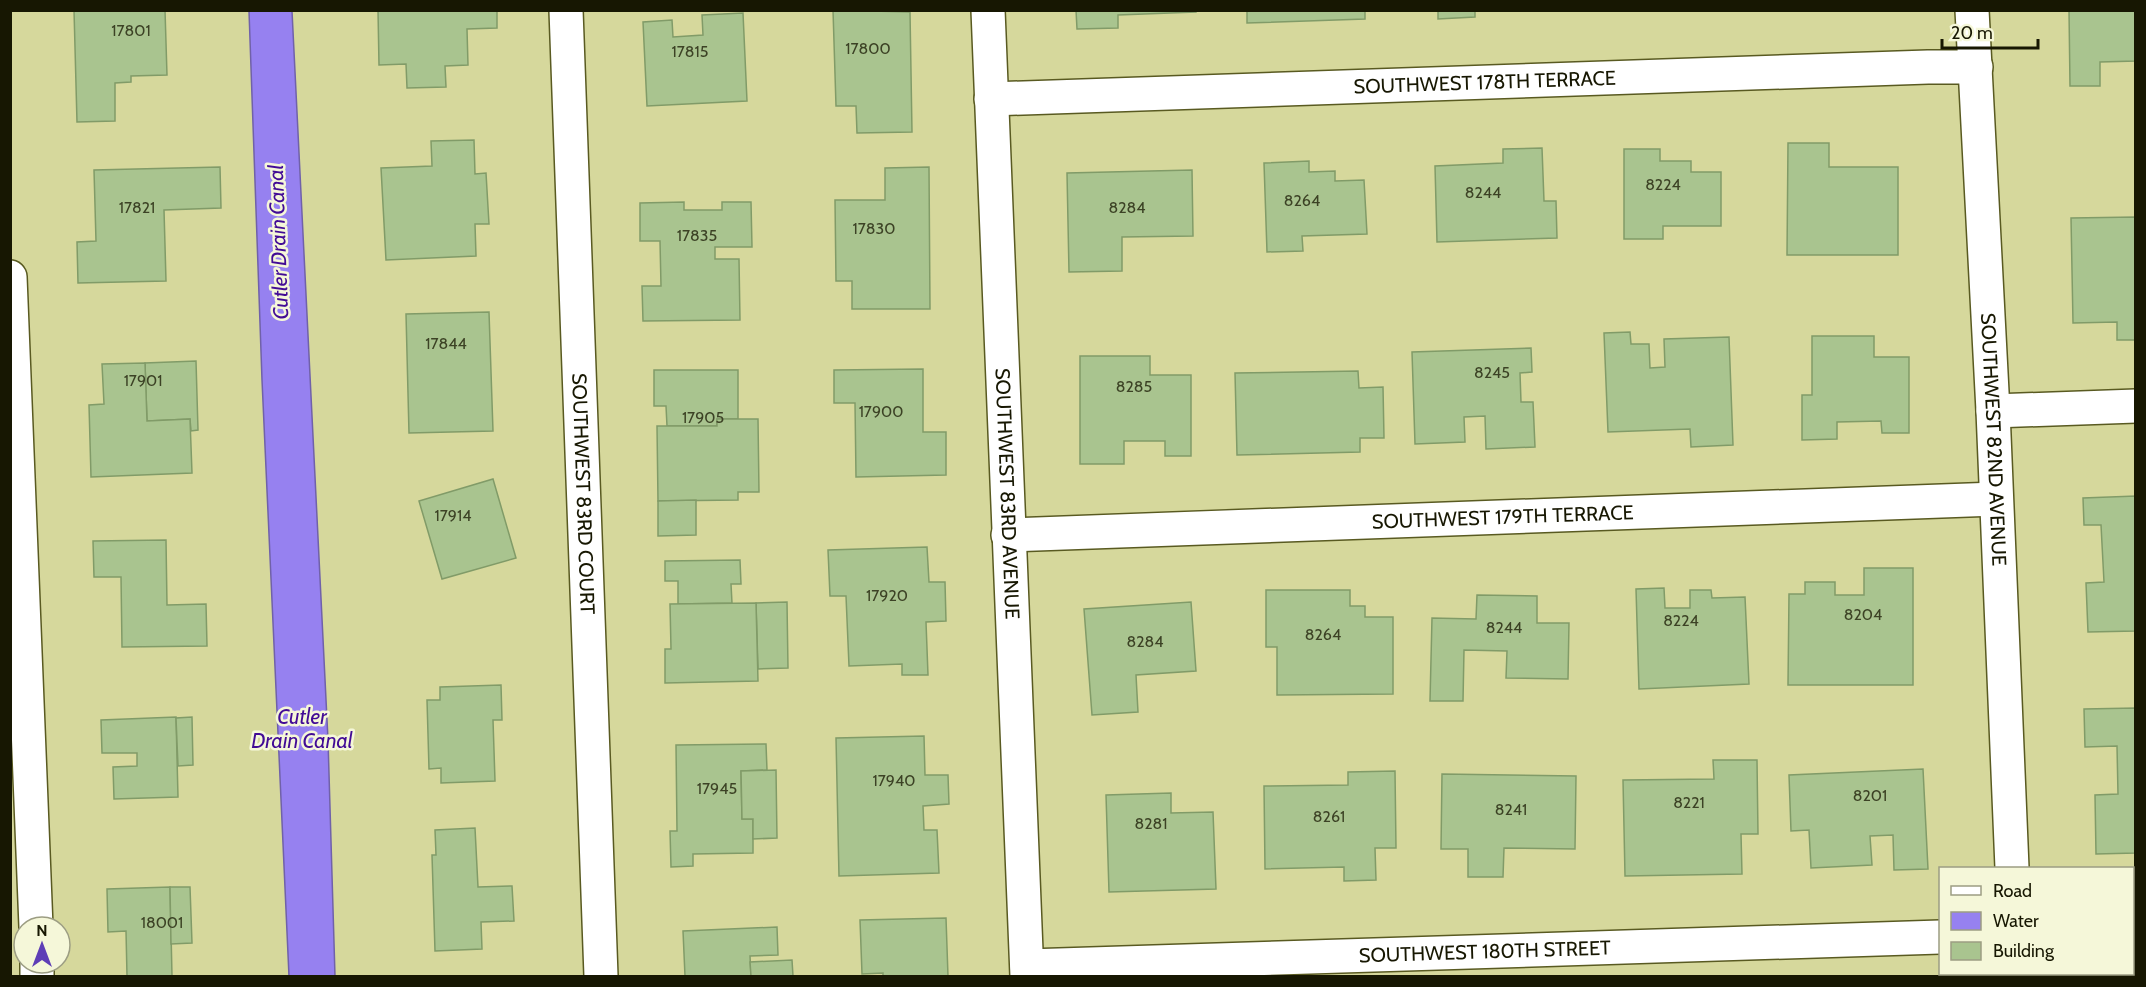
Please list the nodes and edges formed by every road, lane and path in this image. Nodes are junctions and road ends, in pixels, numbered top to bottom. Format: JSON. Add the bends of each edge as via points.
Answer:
{"nodes":[{"id":1,"x":566,"y":10,"type":"edge"},
{"id":2,"x":988,"y":10,"type":"edge"},
{"id":3,"x":1972,"y":10,"type":"edge"},
{"id":4,"x":1976,"y":67,"type":"junction"},
{"id":5,"x":991,"y":99,"type":"junction"},
{"id":6,"x":10,"y":276,"type":"edge"},
{"id":7,"x":2136,"y":406,"type":"edge"},
{"id":8,"x":1993,"y":411,"type":"junction"},
{"id":9,"x":13,"y":412,"type":"edge"},
{"id":10,"x":1996,"y":499,"type":"junction"},
{"id":11,"x":1008,"y":535,"type":"junction"},
{"id":12,"x":22,"y":850,"type":"edge"},
{"id":13,"x":2012,"y":867,"type":"edge"},
{"id":14,"x":34,"y":915,"type":"edge"},
{"id":15,"x":1939,"y":938,"type":"edge"},
{"id":16,"x":1027,"y":971,"type":"edge"},
{"id":17,"x":602,"y":976,"type":"edge"}],
"edges":[{"from":1,"to":17,"type":"street","name":"SOUTHWEST 83RD COURT"},
{"from":2,"to":5,"type":"street","name":"SOUTHWEST 83RD AVENUE"},
{"from":3,"to":4,"type":"street","name":"SOUTHWEST 82ND AVENUE"},
{"from":4,"to":5,"type":"street","name":"SOUTHWEST 178TH TERRACE"},
{"from":4,"to":8,"type":"street","name":"SOUTHWEST 82ND AVENUE"},
{"from":5,"to":11,"type":"street","name":"SOUTHWEST 83RD AVENUE"},
{"from":6,"to":9,"type":"street"},
{"from":7,"to":8,"type":"street"},
{"from":8,"to":10,"type":"street","name":"SOUTHWEST 82ND AVENUE"},
{"from":9,"to":12,"type":"street"},
{"from":10,"to":11,"type":"street","name":"SOUTHWEST 179TH TERRACE"},
{"from":10,"to":13,"type":"street","name":"SOUTHWEST 82ND AVENUE"},
{"from":11,"to":16,"type":"street","name":"SOUTHWEST 83RD AVENUE"},
{"from":12,"to":14,"type":"street"},
{"from":15,"to":16,"type":"street","name":"SOUTHWEST 180TH STREET"}]}
